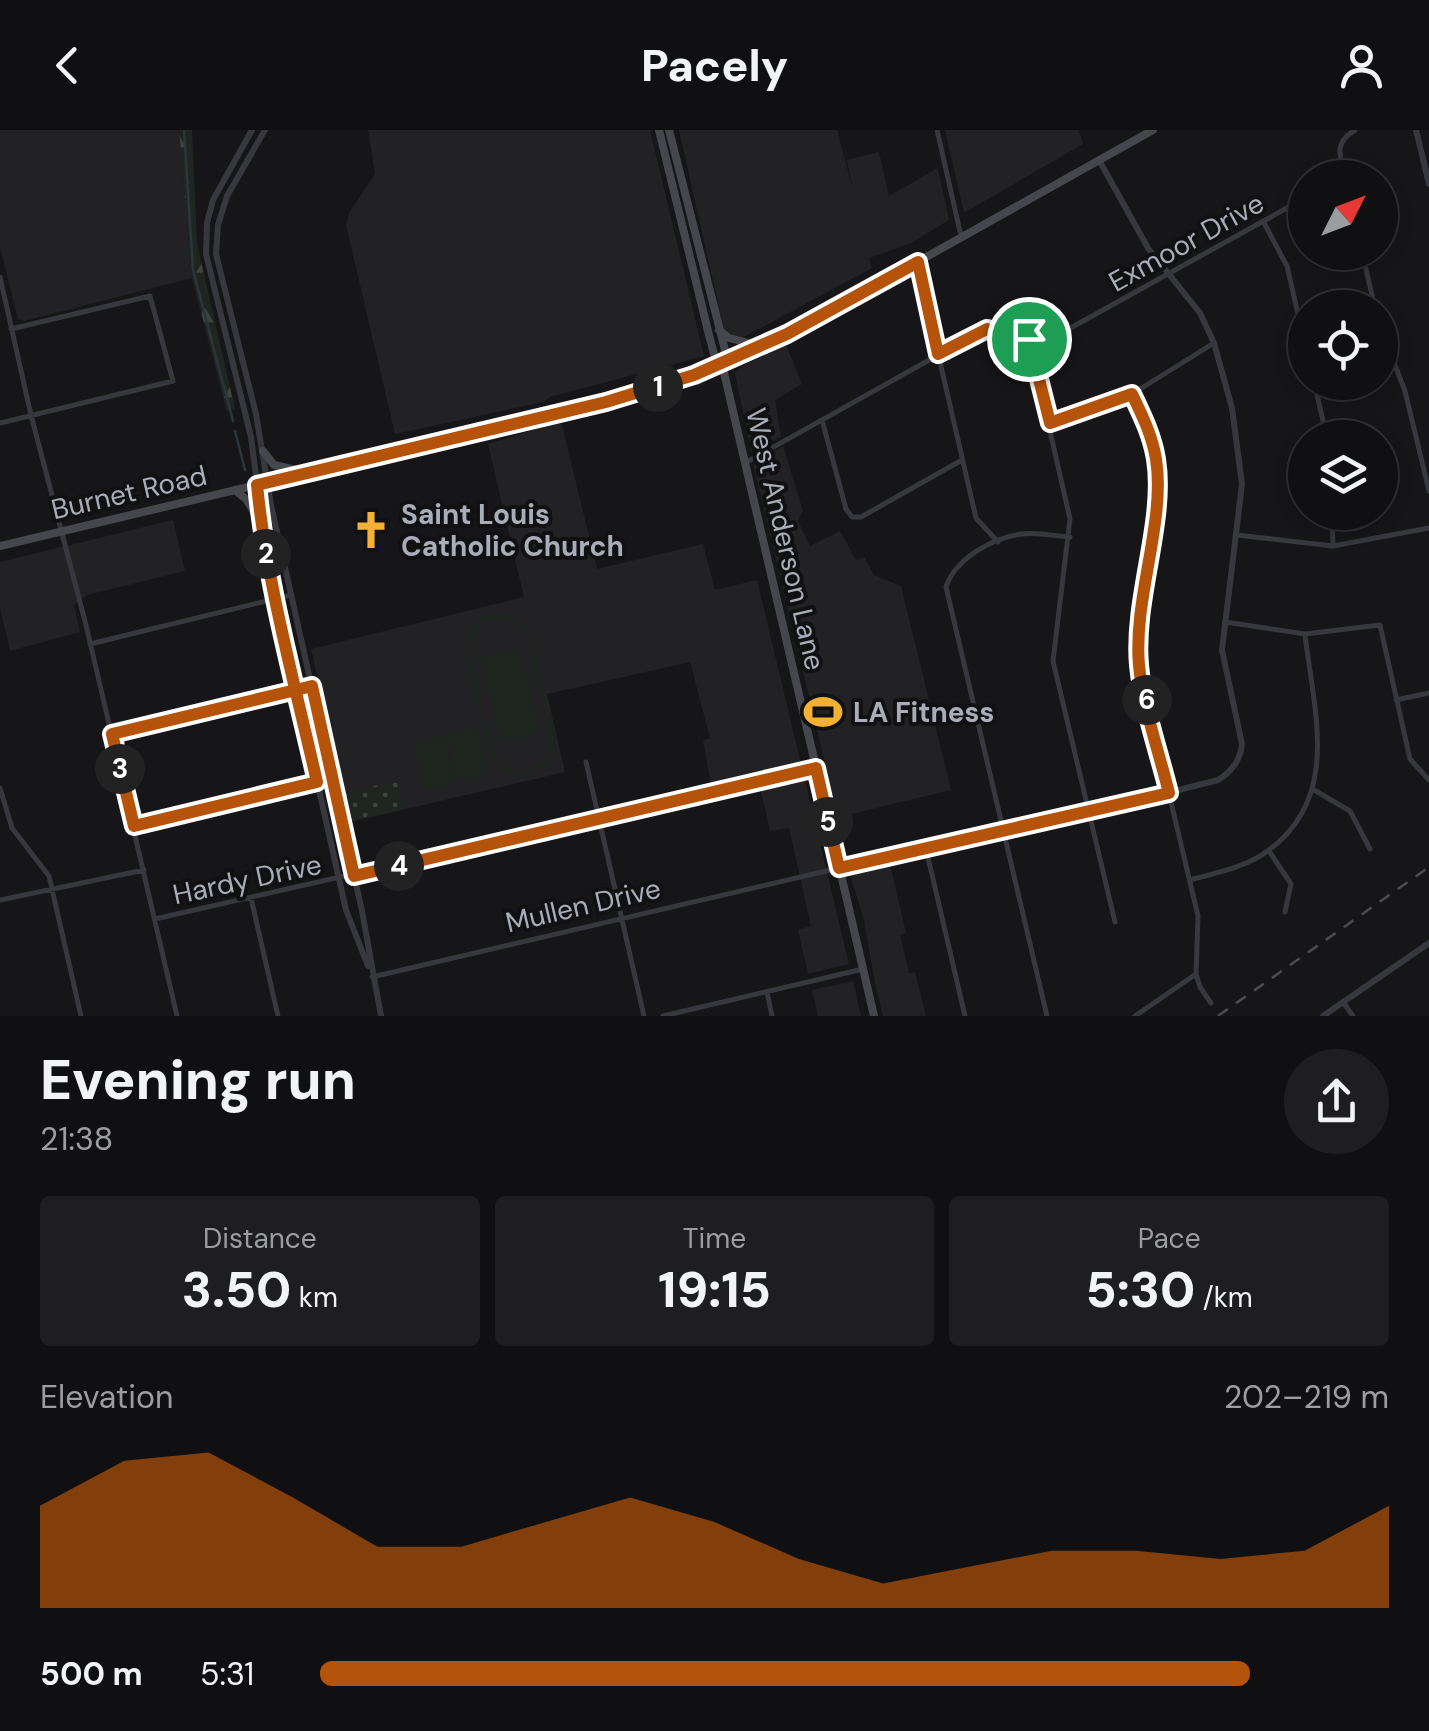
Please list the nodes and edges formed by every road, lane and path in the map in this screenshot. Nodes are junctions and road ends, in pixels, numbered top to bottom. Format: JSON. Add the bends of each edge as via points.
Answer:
{"nodes":[{"id":1,"x":659,"y":130,"type":"edge"},
{"id":2,"x":669,"y":130,"type":"edge"},
{"id":3,"x":937,"y":130,"type":"edge"},
{"id":4,"x":1153,"y":130,"type":"edge"},
{"id":5,"x":1355,"y":130,"type":"edge"},
{"id":6,"x":1416,"y":130,"type":"edge"},
{"id":7,"x":251,"y":131,"type":"edge"},
{"id":8,"x":263,"y":134,"type":"edge"},
{"id":9,"x":1099,"y":160,"type":"junction"},
{"id":10,"x":1340,"y":160,"type":"edge"},
{"id":11,"x":1428,"y":178,"type":"edge"},
{"id":12,"x":682,"y":204,"type":"junction"},
{"id":13,"x":1288,"y":207,"type":"edge"},
{"id":14,"x":1262,"y":221,"type":"junction"},
{"id":15,"x":961,"y":236,"type":"junction"},
{"id":16,"x":918,"y":262,"type":"junction"},
{"id":17,"x":220,"y":274,"type":"junction"},
{"id":18,"x":1167,"y":274,"type":"junction"},
{"id":19,"x":0,"y":277,"type":"edge"},
{"id":20,"x":211,"y":284,"type":"junction"},
{"id":21,"x":1293,"y":290,"type":"edge"},
{"id":22,"x":12,"y":329,"type":"junction"},
{"id":23,"x":719,"y":330,"type":"junction"},
{"id":24,"x":1029,"y":339,"type":"junction"},
{"id":25,"x":1214,"y":343,"type":"junction"},
{"id":26,"x":760,"y":346,"type":"junction"},
{"id":27,"x":240,"y":352,"type":"junction"},
{"id":28,"x":230,"y":354,"type":"junction"},
{"id":29,"x":938,"y":354,"type":"junction"},
{"id":30,"x":722,"y":364,"type":"junction"},
{"id":31,"x":1398,"y":373,"type":"edge"},
{"id":32,"x":1132,"y":394,"type":"junction"},
{"id":33,"x":32,"y":415,"type":"junction"},
{"id":34,"x":822,"y":420,"type":"junction"},
{"id":35,"x":0,"y":422,"type":"edge"},
{"id":36,"x":1050,"y":423,"type":"junction"},
{"id":37,"x":263,"y":451,"type":"junction"},
{"id":38,"x":962,"y":460,"type":"junction"},
{"id":39,"x":745,"y":462,"type":"junction"},
{"id":40,"x":309,"y":473,"type":"junction"},
{"id":41,"x":268,"y":482,"type":"junction"},
{"id":42,"x":257,"y":485,"type":"junction"},
{"id":43,"x":236,"y":490,"type":"junction"},
{"id":44,"x":1429,"y":491,"type":"edge"},
{"id":45,"x":261,"y":526,"type":"junction"},
{"id":46,"x":1429,"y":528,"type":"edge"},
{"id":47,"x":63,"y":530,"type":"junction"},
{"id":48,"x":1333,"y":530,"type":"edge"},
{"id":49,"x":1237,"y":535,"type":"junction"},
{"id":50,"x":1070,"y":537,"type":"junction"},
{"id":51,"x":998,"y":542,"type":"junction"},
{"id":52,"x":0,"y":546,"type":"edge"},
{"id":53,"x":1334,"y":546,"type":"junction"},
{"id":54,"x":293,"y":595,"type":"junction"},
{"id":55,"x":276,"y":598,"type":"junction"},
{"id":56,"x":1224,"y":622,"type":"junction"},
{"id":57,"x":1305,"y":634,"type":"junction"},
{"id":58,"x":90,"y":644,"type":"junction"},
{"id":59,"x":312,"y":686,"type":"junction"},
{"id":60,"x":296,"y":690,"type":"junction"},
{"id":61,"x":1429,"y":693,"type":"edge"},
{"id":62,"x":1396,"y":700,"type":"junction"},
{"id":63,"x":112,"y":734,"type":"junction"},
{"id":64,"x":586,"y":762,"type":"dead end"},
{"id":65,"x":816,"y":768,"type":"junction"},
{"id":66,"x":332,"y":779,"type":"junction"},
{"id":67,"x":1429,"y":780,"type":"edge"},
{"id":68,"x":317,"y":782,"type":"junction"},
{"id":69,"x":0,"y":788,"type":"edge"},
{"id":70,"x":1314,"y":790,"type":"junction"},
{"id":71,"x":1169,"y":793,"type":"junction"},
{"id":72,"x":1089,"y":812,"type":"junction"},
{"id":73,"x":601,"y":819,"type":"junction"},
{"id":74,"x":134,"y":826,"type":"junction"},
{"id":75,"x":1001,"y":831,"type":"junction"},
{"id":76,"x":1370,"y":848,"type":"dead end"},
{"id":77,"x":926,"y":849,"type":"junction"},
{"id":78,"x":1269,"y":851,"type":"junction"},
{"id":79,"x":839,"y":868,"type":"junction"},
{"id":80,"x":144,"y":870,"type":"junction"},
{"id":81,"x":354,"y":876,"type":"junction"},
{"id":82,"x":338,"y":880,"type":"junction"},
{"id":83,"x":1190,"y":880,"type":"junction"},
{"id":84,"x":52,"y":888,"type":"junction"},
{"id":85,"x":251,"y":898,"type":"junction"},
{"id":86,"x":0,"y":900,"type":"edge"},
{"id":87,"x":1285,"y":912,"type":"dead end"},
{"id":88,"x":155,"y":919,"type":"junction"},
{"id":89,"x":622,"y":920,"type":"junction"},
{"id":90,"x":1115,"y":922,"type":"dead end"},
{"id":91,"x":1429,"y":943,"type":"edge"},
{"id":92,"x":863,"y":969,"type":"junction"},
{"id":93,"x":1196,"y":974,"type":"junction"},
{"id":94,"x":372,"y":976,"type":"junction"},
{"id":95,"x":767,"y":992,"type":"junction"},
{"id":96,"x":1343,"y":1002,"type":"junction"},
{"id":97,"x":1211,"y":1003,"type":"dead end"},
{"id":98,"x":674,"y":1015,"type":"edge"},
{"id":99,"x":81,"y":1016,"type":"edge"},
{"id":100,"x":177,"y":1016,"type":"edge"},
{"id":101,"x":278,"y":1016,"type":"edge"},
{"id":102,"x":381,"y":1016,"type":"edge"},
{"id":103,"x":644,"y":1016,"type":"edge"},
{"id":104,"x":663,"y":1016,"type":"edge"},
{"id":105,"x":772,"y":1016,"type":"edge"},
{"id":106,"x":874,"y":1016,"type":"edge"},
{"id":107,"x":965,"y":1016,"type":"edge"},
{"id":108,"x":1047,"y":1016,"type":"edge"},
{"id":109,"x":1135,"y":1016,"type":"edge"},
{"id":110,"x":1322,"y":1016,"type":"edge"},
{"id":111,"x":1353,"y":1016,"type":"edge"}],
"edges":[{"from":1,"to":12,"type":"main road","name":"West Anderson Lane"},
{"from":2,"to":12,"type":"main road","name":"West Anderson Lane"},
{"from":3,"to":15,"type":"street"},
{"from":4,"to":9,"type":"main road","name":"Burnet Road"},
{"from":5,"to":10,"type":"street","via":[[1341,141]]},
{"from":6,"to":11,"type":"street"},
{"from":7,"to":8,"type":"street"},
{"from":7,"to":20,"type":"street","via":[[210,210]]},
{"from":8,"to":17,"type":"street","via":[[221,212]]},
{"from":9,"to":15,"type":"main road","name":"Burnet Road"},
{"from":9,"to":18,"type":"street"},
{"from":12,"to":23,"type":"main road","name":"West Anderson Lane"},
{"from":12,"to":30,"type":"main road","name":"West Anderson Lane","via":[[714,354]]},
{"from":13,"to":14,"type":"street","name":"Exmoor Drive"},
{"from":14,"to":18,"type":"street","name":"Exmoor Drive"},
{"from":14,"to":21,"type":"street"},
{"from":15,"to":16,"type":"main road","name":"Burnet Road"},
{"from":16,"to":26,"type":"main road","name":"Burnet Road"},
{"from":16,"to":29,"type":"street"},
{"from":17,"to":20,"type":"street"},
{"from":17,"to":27,"type":"street"},
{"from":18,"to":24,"type":"street","name":"Exmoor Drive","via":[[1081,324]]},
{"from":18,"to":25,"type":"street","via":[[1200,313]]},
{"from":19,"to":22,"type":"street"},
{"from":20,"to":28,"type":"street"},
{"from":22,"to":33,"type":"street"},
{"from":22,"to":33,"type":"street","via":[[150,296],[173,381]]},
{"from":23,"to":26,"type":"main road"},
{"from":23,"to":30,"type":"main road","name":"West Anderson Lane"},
{"from":24,"to":29,"type":"street","via":[[987,329]]},
{"from":24,"to":36,"type":"street"},
{"from":25,"to":32,"type":"street"},
{"from":25,"to":49,"type":"street","via":[[1242,467]]},
{"from":26,"to":30,"type":"main road","name":"Burnet Road"},
{"from":27,"to":28,"type":"street"},
{"from":27,"to":37,"type":"street"},
{"from":28,"to":42,"type":"street"},
{"from":29,"to":34,"type":"street"},
{"from":29,"to":38,"type":"street"},
{"from":30,"to":39,"type":"main road","name":"West Anderson Lane"},
{"from":30,"to":40,"type":"main road","name":"Burnet Road","via":[[606,402]]},
{"from":31,"to":44,"type":"street"},
{"from":32,"to":36,"type":"street"},
{"from":32,"to":71,"type":"street","via":[[1149,430],[1157,490],[1139,667]]},
{"from":33,"to":35,"type":"street"},
{"from":33,"to":47,"type":"street"},
{"from":34,"to":38,"type":"street","via":[[852,517]]},
{"from":34,"to":39,"type":"street"},
{"from":36,"to":50,"type":"street"},
{"from":37,"to":40,"type":"main road","via":[[274,465]]},
{"from":37,"to":41,"type":"street"},
{"from":38,"to":51,"type":"street","via":[[976,518]]},
{"from":39,"to":65,"type":"main road","name":"West Anderson Lane"},
{"from":40,"to":41,"type":"main road","name":"Burnet Road"},
{"from":41,"to":42,"type":"main road","name":"Burnet Road"},
{"from":41,"to":54,"type":"street"},
{"from":42,"to":43,"type":"main road","name":"Burnet Road"},
{"from":42,"to":45,"type":"street"},
{"from":43,"to":45,"type":"main road"},
{"from":43,"to":47,"type":"main road","name":"Burnet Road"},
{"from":45,"to":55,"type":"street"},
{"from":46,"to":53,"type":"street"},
{"from":47,"to":52,"type":"main road","name":"Burnet Road"},
{"from":47,"to":58,"type":"street"},
{"from":48,"to":53,"type":"street"},
{"from":49,"to":53,"type":"street"},
{"from":49,"to":56,"type":"street"},
{"from":50,"to":51,"type":"street","via":[[1021,534]]},
{"from":50,"to":72,"type":"street","via":[[1052,661]]},
{"from":51,"to":75,"type":"street","via":[[960,561],[946,586]]},
{"from":54,"to":55,"type":"street"},
{"from":54,"to":59,"type":"street"},
{"from":55,"to":58,"type":"street"},
{"from":55,"to":60,"type":"street"},
{"from":56,"to":57,"type":"street"},
{"from":56,"to":71,"type":"street","name":"Mullen Drive","via":[[1222,650],[1242,744],[1236,764],[1218,780]]},
{"from":57,"to":62,"type":"street","via":[[1380,625]]},
{"from":57,"to":70,"type":"street","via":[[1319,762]]},
{"from":58,"to":63,"type":"street"},
{"from":59,"to":60,"type":"street"},
{"from":59,"to":66,"type":"street"},
{"from":60,"to":63,"type":"street"},
{"from":60,"to":68,"type":"street"},
{"from":61,"to":62,"type":"street"},
{"from":62,"to":67,"type":"street","via":[[1410,759]]},
{"from":63,"to":74,"type":"street"},
{"from":64,"to":73,"type":"street"},
{"from":65,"to":73,"type":"street","name":"Hardy Drive"},
{"from":65,"to":79,"type":"main road","name":"West Anderson Lane"},
{"from":66,"to":68,"type":"street"},
{"from":66,"to":81,"type":"street"},
{"from":68,"to":74,"type":"street"},
{"from":68,"to":82,"type":"street"},
{"from":69,"to":84,"type":"street","via":[[12,828]]},
{"from":70,"to":76,"type":"street","via":[[1350,810]]},
{"from":70,"to":78,"type":"street","via":[[1297,823]]},
{"from":71,"to":72,"type":"street","name":"Mullen Drive"},
{"from":71,"to":83,"type":"street"},
{"from":72,"to":75,"type":"street","name":"Mullen Drive"},
{"from":72,"to":90,"type":"street"},
{"from":73,"to":81,"type":"street","name":"Hardy Drive"},
{"from":73,"to":89,"type":"street"},
{"from":74,"to":80,"type":"street"},
{"from":75,"to":77,"type":"street","name":"Mullen Drive"},
{"from":75,"to":108,"type":"street"},
{"from":77,"to":79,"type":"street","name":"Mullen Drive"},
{"from":77,"to":107,"type":"street"},
{"from":78,"to":83,"type":"street"},
{"from":78,"to":87,"type":"street","via":[[1291,884]]},
{"from":79,"to":89,"type":"street","name":"Mullen Drive"},
{"from":79,"to":92,"type":"main road","name":"West Anderson Lane"},
{"from":80,"to":84,"type":"street","name":"Hardy Drive"},
{"from":80,"to":88,"type":"street"},
{"from":81,"to":82,"type":"street","name":"Hardy Drive"},
{"from":81,"to":94,"type":"street"},
{"from":82,"to":85,"type":"street","name":"Hardy Drive"},
{"from":82,"to":94,"type":"street"},
{"from":83,"to":93,"type":"street","via":[[1198,916]]},
{"from":84,"to":86,"type":"street","name":"Hardy Drive"},
{"from":84,"to":99,"type":"street"},
{"from":85,"to":88,"type":"street","name":"Hardy Drive"},
{"from":85,"to":101,"type":"street"},
{"from":88,"to":100,"type":"street"},
{"from":89,"to":94,"type":"street","name":"Mullen Drive"},
{"from":89,"to":103,"type":"street"},
{"from":91,"to":96,"type":"street"},
{"from":92,"to":95,"type":"street"},
{"from":92,"to":106,"type":"main road","name":"West Anderson Lane"},
{"from":93,"to":97,"type":"street"},
{"from":93,"to":109,"type":"street"},
{"from":94,"to":102,"type":"street"},
{"from":95,"to":98,"type":"street"},
{"from":95,"to":105,"type":"street"},
{"from":96,"to":110,"type":"street"},
{"from":96,"to":111,"type":"street"},
{"from":98,"to":104,"type":"street"}]}
